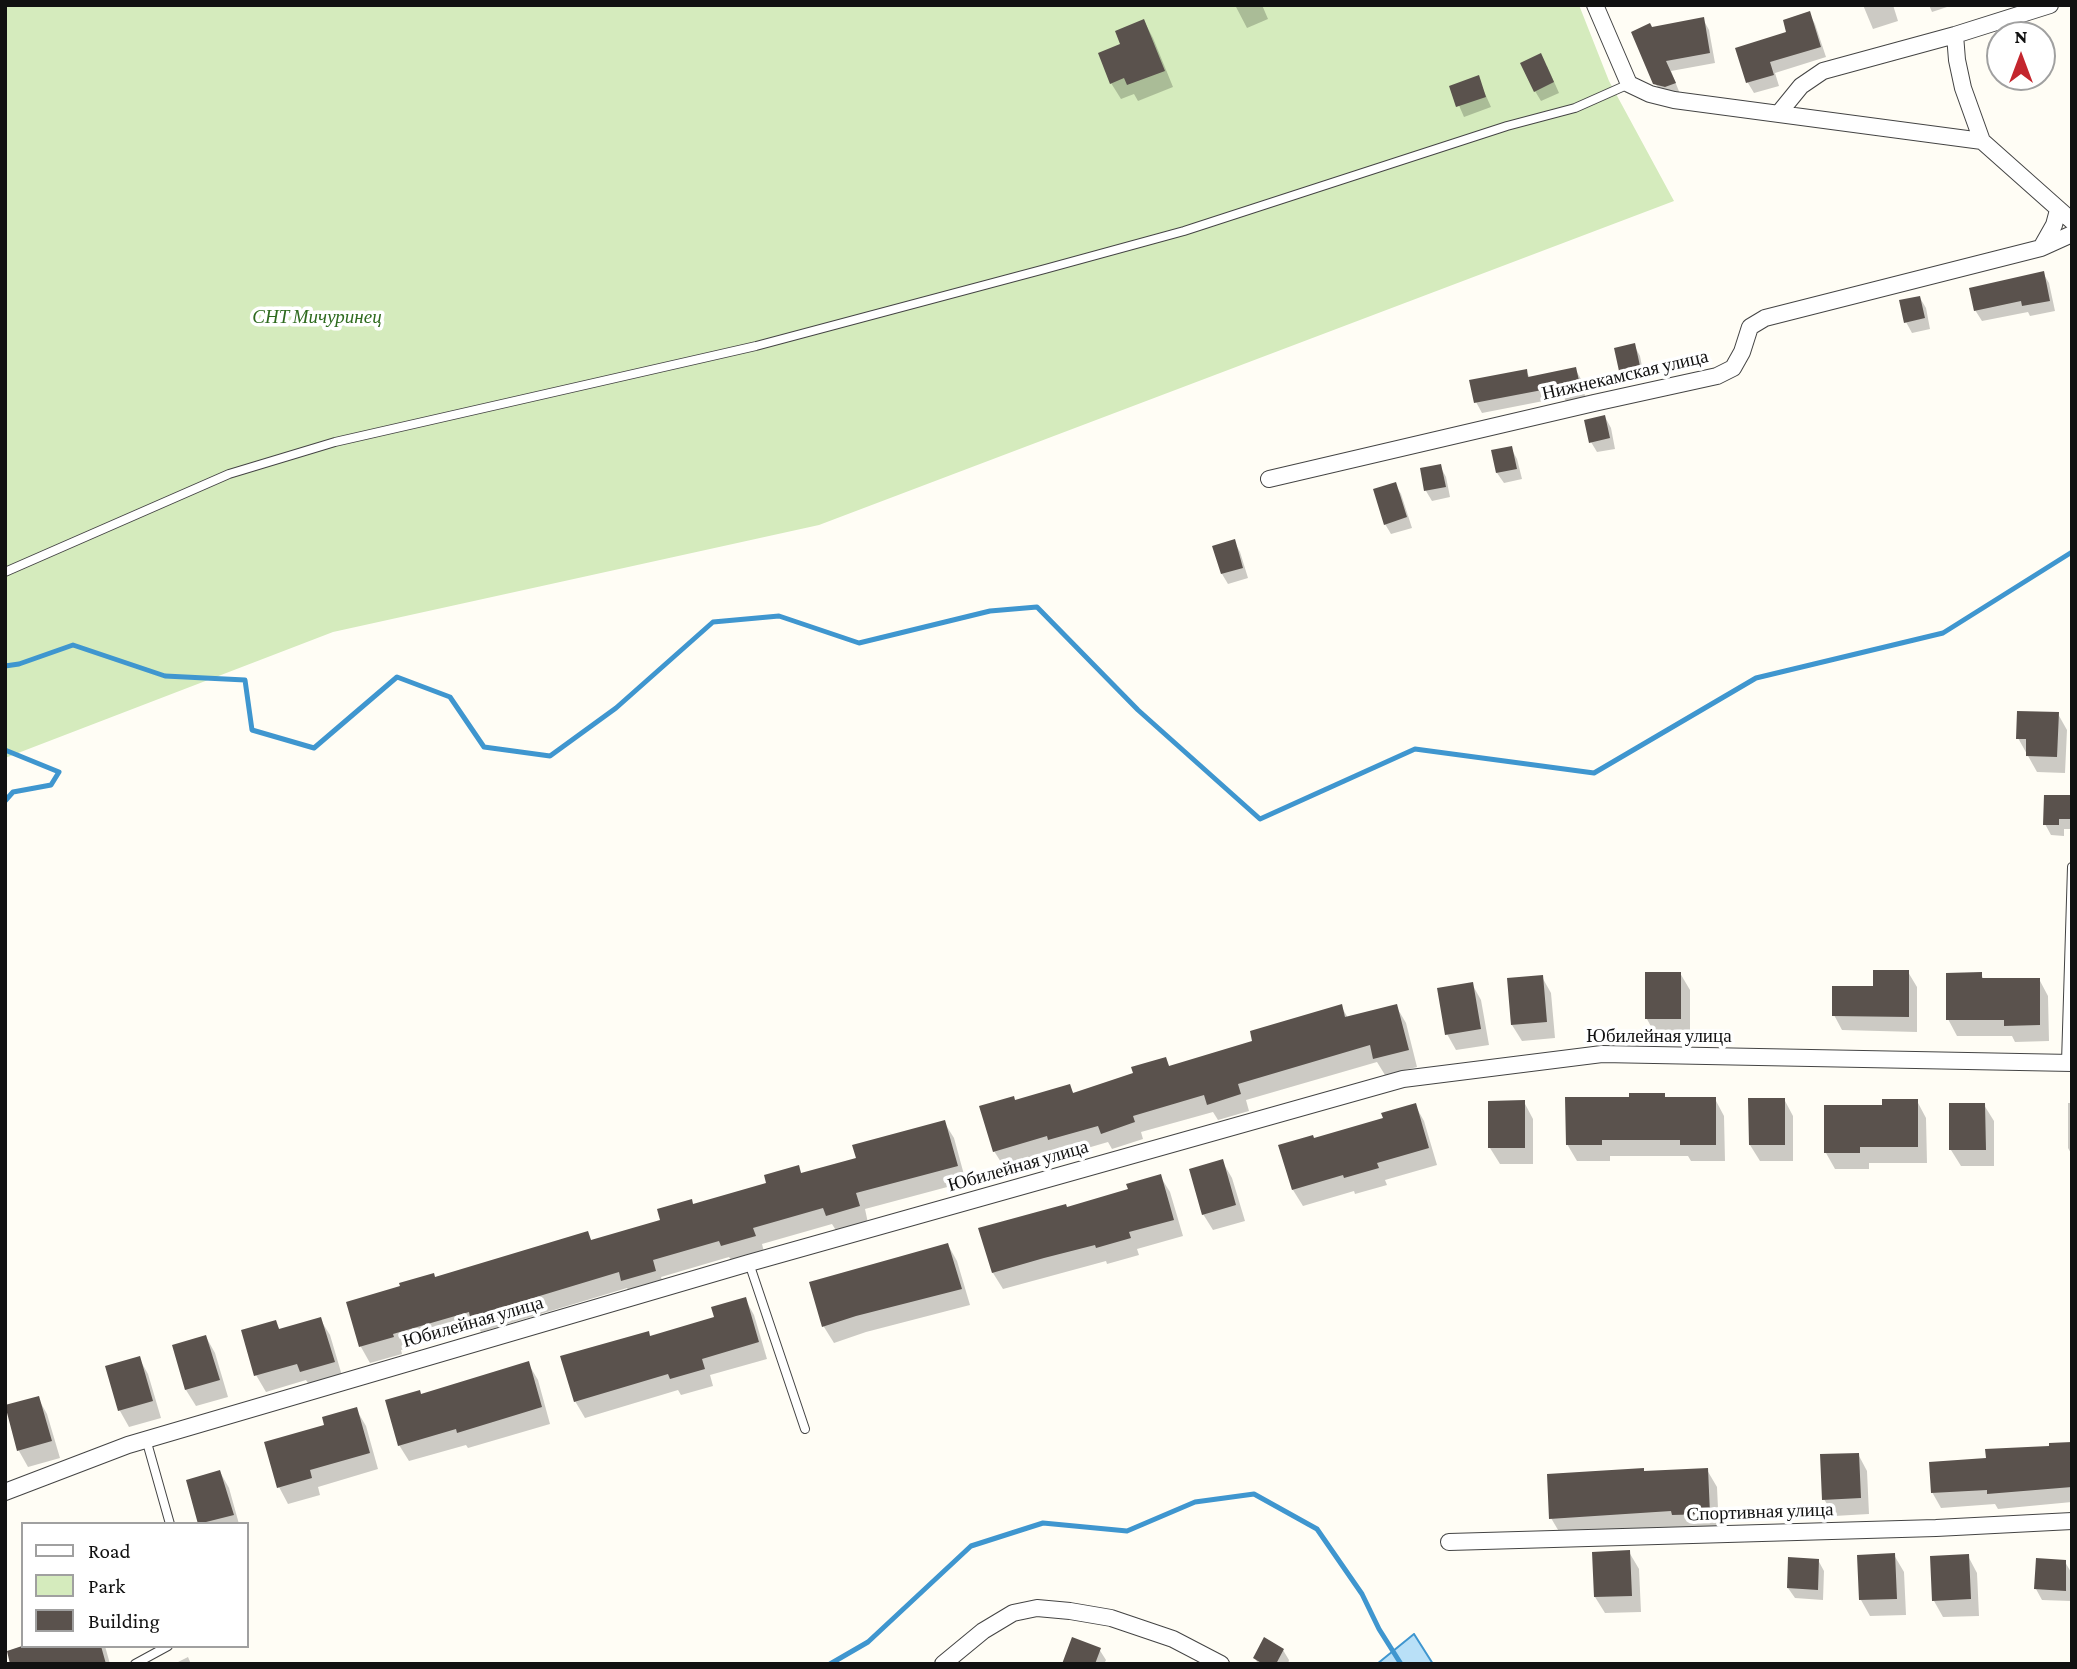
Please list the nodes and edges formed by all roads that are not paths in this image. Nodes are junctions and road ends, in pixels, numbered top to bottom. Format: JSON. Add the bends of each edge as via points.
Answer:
{"nodes":[{"id":1,"x":1595,"y":5,"type":"edge"},
{"id":2,"x":2050,"y":5,"type":"edge"},
{"id":3,"x":1955,"y":34,"type":"junction"},
{"id":4,"x":1629,"y":85,"type":"junction"},
{"id":5,"x":1779,"y":113,"type":"junction"},
{"id":6,"x":1982,"y":141,"type":"junction"},
{"id":7,"x":2058,"y":210,"type":"junction"},
{"id":8,"x":2072,"y":221,"type":"edge"},
{"id":9,"x":2072,"y":234,"type":"edge"},
{"id":10,"x":2041,"y":248,"type":"junction"},
{"id":11,"x":1269,"y":479,"type":"dead end"},
{"id":12,"x":5,"y":572,"type":"edge"},
{"id":13,"x":2072,"y":867,"type":"edge"},
{"id":14,"x":2069,"y":1063,"type":"edge"},
{"id":15,"x":749,"y":1263,"type":"junction"},
{"id":16,"x":805,"y":1429,"type":"dead end"},
{"id":17,"x":146,"y":1439,"type":"junction"},
{"id":18,"x":5,"y":1492,"type":"edge"},
{"id":19,"x":2072,"y":1521,"type":"edge"},
{"id":20,"x":169,"y":1522,"type":"edge"},
{"id":21,"x":1449,"y":1542,"type":"dead end"},
{"id":22,"x":164,"y":1648,"type":"edge"},
{"id":23,"x":135,"y":1664,"type":"edge"},
{"id":24,"x":943,"y":1664,"type":"edge"},
{"id":25,"x":1221,"y":1664,"type":"edge"}],
"edges":[{"from":1,"to":4,"type":"street"},
{"from":2,"to":3,"type":"street"},
{"from":3,"to":5,"type":"street","via":[[1823,71],[1801,86]]},
{"from":3,"to":6,"type":"street","via":[[1964,88]]},
{"from":4,"to":5,"type":"street","via":[[1674,100]]},
{"from":4,"to":12,"type":"lane","via":[[1575,108],[1184,231],[757,346],[335,442],[229,474]]},
{"from":5,"to":6,"type":"street"},
{"from":6,"to":7,"type":"street"},
{"from":7,"to":8,"type":"street"},
{"from":7,"to":10,"type":"street"},
{"from":9,"to":10,"type":"street","name":"Нижнекамская улица"},
{"from":10,"to":11,"type":"street","name":"Нижнекамская улица","via":[[1765,317],[1750,327],[1733,368],[1717,376]]},
{"from":13,"to":14,"type":"lane"},
{"from":14,"to":15,"type":"street","name":"Юбилейная улица","via":[[1602,1054],[1403,1079]]},
{"from":15,"to":16,"type":"lane"},
{"from":15,"to":17,"type":"street","name":"Юбилейная улица"},
{"from":17,"to":18,"type":"street","name":"Юбилейная улица"},
{"from":17,"to":20,"type":"lane"},
{"from":19,"to":21,"type":"street","name":"Спортивная улица"},
{"from":22,"to":23,"type":"lane"},
{"from":24,"to":25,"type":"street","via":[[1013,1612],[1037,1608],[1111,1618],[1173,1639]]}]}
